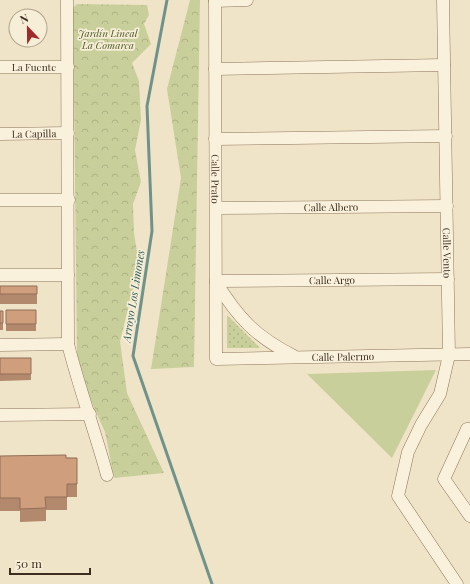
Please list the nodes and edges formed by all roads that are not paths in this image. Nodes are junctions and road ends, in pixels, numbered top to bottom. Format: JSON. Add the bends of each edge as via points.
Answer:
{"nodes":[{"id":1,"x":67,"y":0,"type":"edge"},
{"id":2,"x":215,"y":0,"type":"edge"},
{"id":3,"x":247,"y":0,"type":"edge"},
{"id":4,"x":443,"y":0,"type":"edge"},
{"id":5,"x":444,"y":65,"type":"junction"},
{"id":6,"x":0,"y":67,"type":"edge"},
{"id":7,"x":68,"y":67,"type":"junction"},
{"id":8,"x":215,"y":68,"type":"junction"},
{"id":9,"x":68,"y":133,"type":"junction"},
{"id":10,"x":0,"y":134,"type":"edge"},
{"id":11,"x":446,"y":136,"type":"junction"},
{"id":12,"x":215,"y":139,"type":"junction"},
{"id":13,"x":0,"y":200,"type":"edge"},
{"id":14,"x":69,"y":200,"type":"junction"},
{"id":15,"x":447,"y":206,"type":"junction"},
{"id":16,"x":216,"y":208,"type":"junction"},
{"id":17,"x":0,"y":275,"type":"edge"},
{"id":18,"x":68,"y":275,"type":"junction"},
{"id":19,"x":448,"y":279,"type":"junction"},
{"id":20,"x":216,"y":281,"type":"junction"},
{"id":21,"x":68,"y":344,"type":"junction"},
{"id":22,"x":0,"y":345,"type":"edge"},
{"id":23,"x":470,"y":354,"type":"edge"},
{"id":24,"x":450,"y":355,"type":"junction"},
{"id":25,"x":296,"y":357,"type":"junction"},
{"id":26,"x":216,"y":359,"type":"joint"},
{"id":27,"x":90,"y":414,"type":"junction"},
{"id":28,"x":0,"y":415,"type":"edge"},
{"id":29,"x":470,"y":429,"type":"edge"},
{"id":30,"x":107,"y":475,"type":"dead end"},
{"id":31,"x":464,"y":500,"type":"edge"},
{"id":32,"x":470,"y":516,"type":"edge"},
{"id":33,"x":457,"y":584,"type":"edge"}],
"edges":[{"from":1,"to":7,"type":"street"},
{"from":2,"to":3,"type":"street"},
{"from":2,"to":8,"type":"street","name":"Calle Prato"},
{"from":4,"to":5,"type":"street","name":"Calle Vento"},
{"from":5,"to":8,"type":"street"},
{"from":5,"to":11,"type":"street","name":"Calle Vento"},
{"from":6,"to":7,"type":"street","name":"La Fuente"},
{"from":7,"to":9,"type":"street"},
{"from":8,"to":12,"type":"street","name":"Calle Prato"},
{"from":9,"to":10,"type":"street","name":"La Capilla"},
{"from":9,"to":14,"type":"street"},
{"from":11,"to":12,"type":"street"},
{"from":11,"to":15,"type":"street","name":"Calle Vento"},
{"from":12,"to":16,"type":"street","name":"Calle Prato"},
{"from":13,"to":14,"type":"street"},
{"from":14,"to":18,"type":"street"},
{"from":15,"to":16,"type":"street","name":"Calle Albero"},
{"from":15,"to":19,"type":"street","name":"Calle Vento"},
{"from":16,"to":20,"type":"street","name":"Calle Prato"},
{"from":17,"to":18,"type":"street"},
{"from":18,"to":21,"type":"street"},
{"from":19,"to":20,"type":"street","name":"Calle Argo"},
{"from":19,"to":24,"type":"street","name":"Calle Vento"},
{"from":20,"to":25,"type":"street","via":[[230,305],[250,327],[271,344]]},
{"from":20,"to":26,"type":"street","name":"Calle Prato"},
{"from":21,"to":22,"type":"street"},
{"from":21,"to":27,"type":"street","via":[[77,380]]},
{"from":23,"to":24,"type":"street","name":"Calle Palermo"},
{"from":24,"to":25,"type":"street","name":"Calle Palermo"},
{"from":24,"to":33,"type":"street","name":"Calle Vento","via":[[440,394],[408,452],[398,496]]},
{"from":25,"to":26,"type":"street","name":"Calle Palermo"},
{"from":27,"to":28,"type":"street"},
{"from":27,"to":30,"type":"street"},
{"from":29,"to":31,"type":"street","via":[[467,429],[444,479]]},
{"from":31,"to":32,"type":"street"}]}
